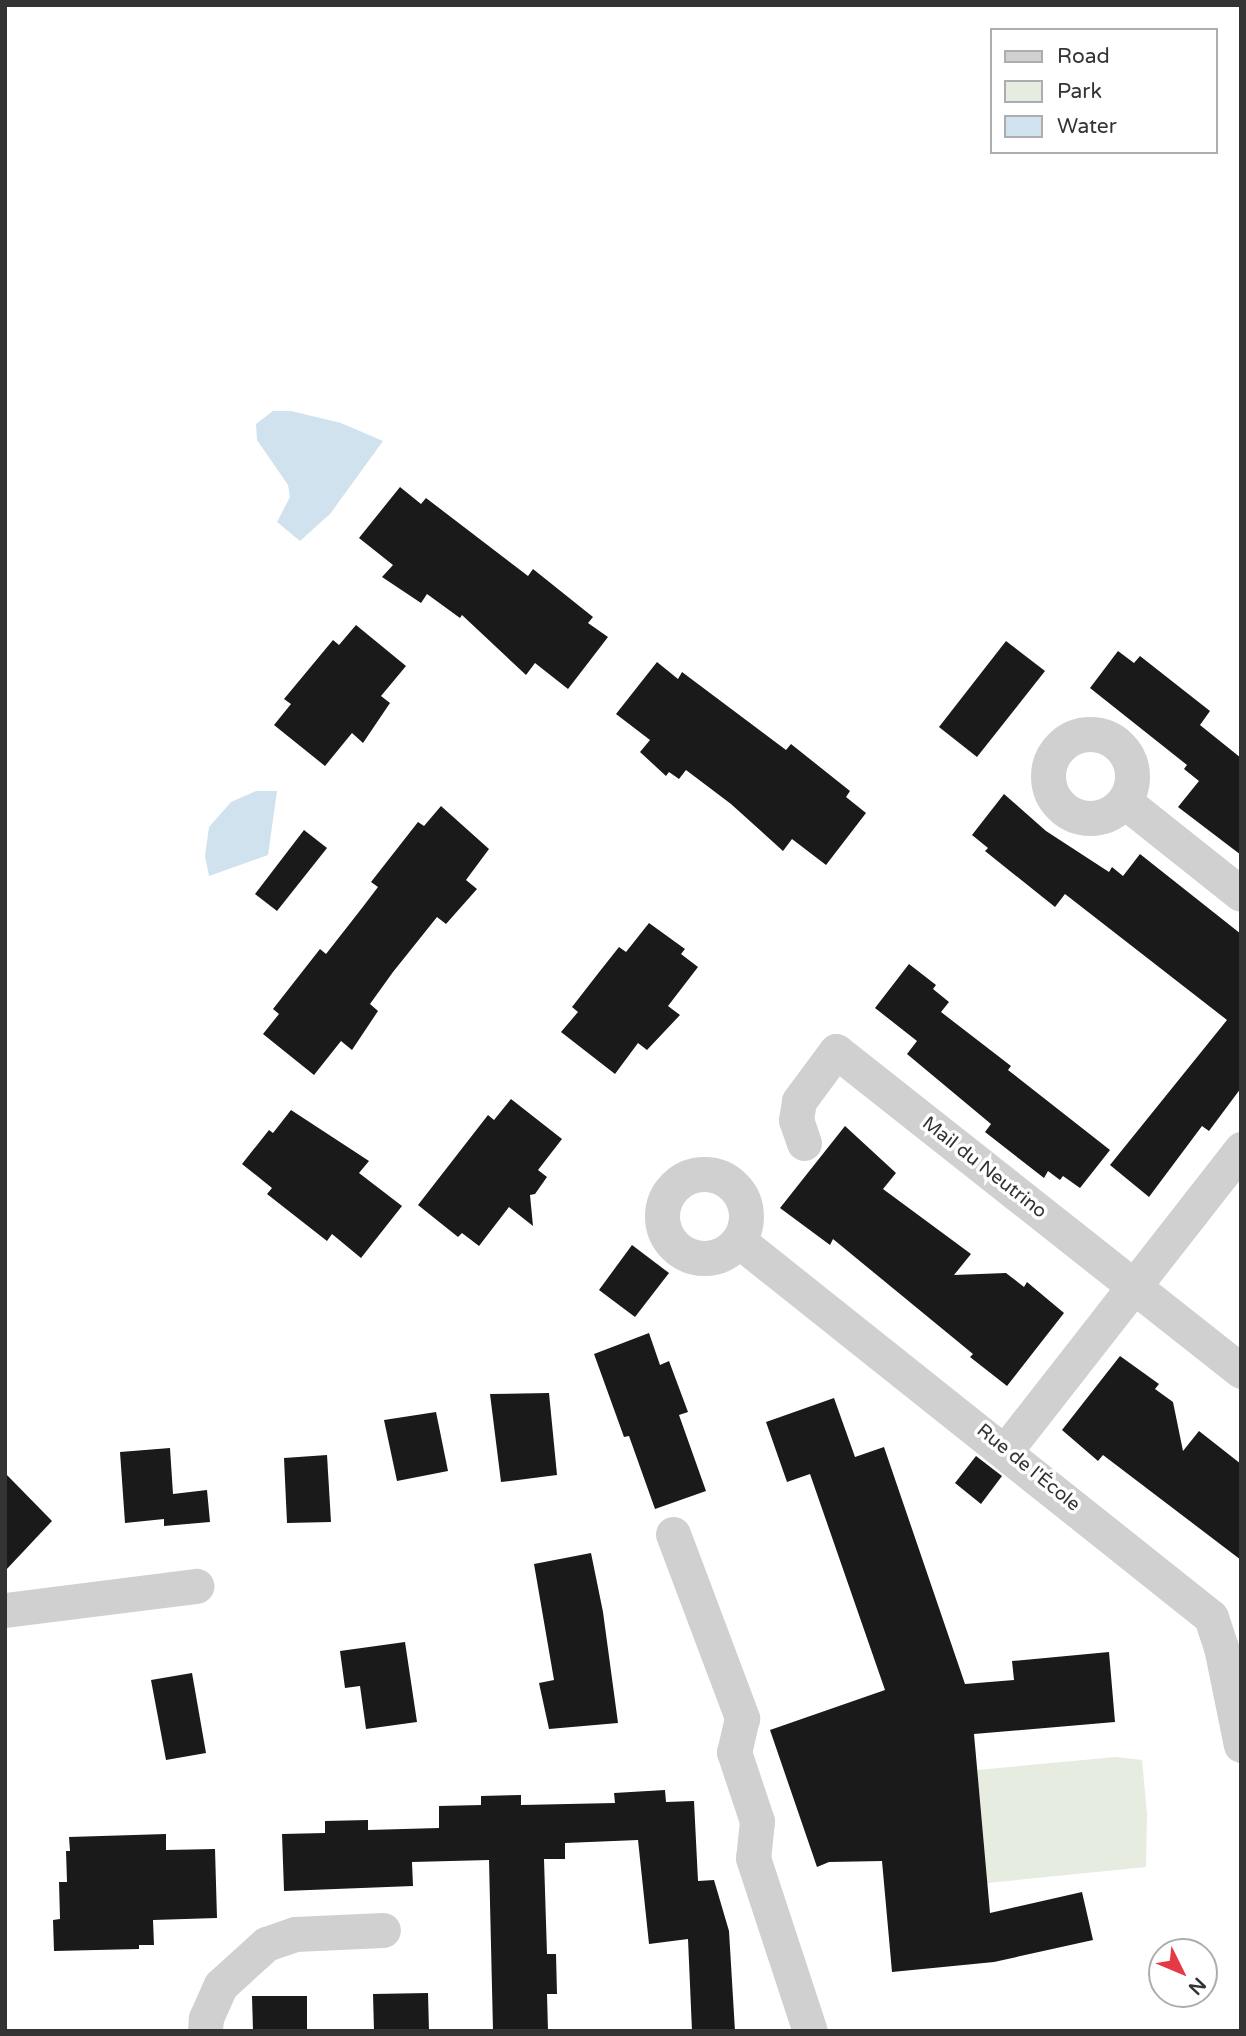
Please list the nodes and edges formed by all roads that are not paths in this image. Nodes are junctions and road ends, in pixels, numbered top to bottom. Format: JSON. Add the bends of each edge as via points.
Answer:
{"nodes":[{"id":1,"x":1125,"y":801,"type":"dead end"},
{"id":2,"x":1241,"y":894,"type":"edge"},
{"id":3,"x":804,"y":1143,"type":"dead end"},
{"id":4,"x":1241,"y":1149,"type":"edge"},
{"id":5,"x":739,"y":1241,"type":"dead end"},
{"id":6,"x":1132,"y":1285,"type":"junction"},
{"id":7,"x":1241,"y":1371,"type":"edge"},
{"id":8,"x":1006,"y":1450,"type":"junction"},
{"id":9,"x":673,"y":1534,"type":"dead end"},
{"id":10,"x":196,"y":1586,"type":"dead end"},
{"id":11,"x":5,"y":1610,"type":"edge"},
{"id":12,"x":1241,"y":1745,"type":"edge"},
{"id":13,"x":383,"y":1930,"type":"dead end"},
{"id":14,"x":205,"y":2031,"type":"edge"},
{"id":15,"x":810,"y":2031,"type":"edge"}],
"edges":[{"from":1,"to":2,"type":"street"},
{"from":3,"to":6,"type":"street","name":"Mail du Neutrino","via":[[796,1120],[799,1101],[836,1051]]},
{"from":4,"to":6,"type":"street"},
{"from":5,"to":8,"type":"street","name":"Rue de l'École"},
{"from":6,"to":7,"type":"street","name":"Mail du Neutrino"},
{"from":6,"to":8,"type":"street"},
{"from":8,"to":12,"type":"street","name":"Rue de l'École","via":[[1211,1617]]},
{"from":9,"to":15,"type":"street","via":[[742,1718],[734,1752],[757,1821],[753,1858]]},
{"from":10,"to":11,"type":"street"},
{"from":13,"to":14,"type":"street","via":[[295,1934],[266,1944],[221,1985]]}]}
